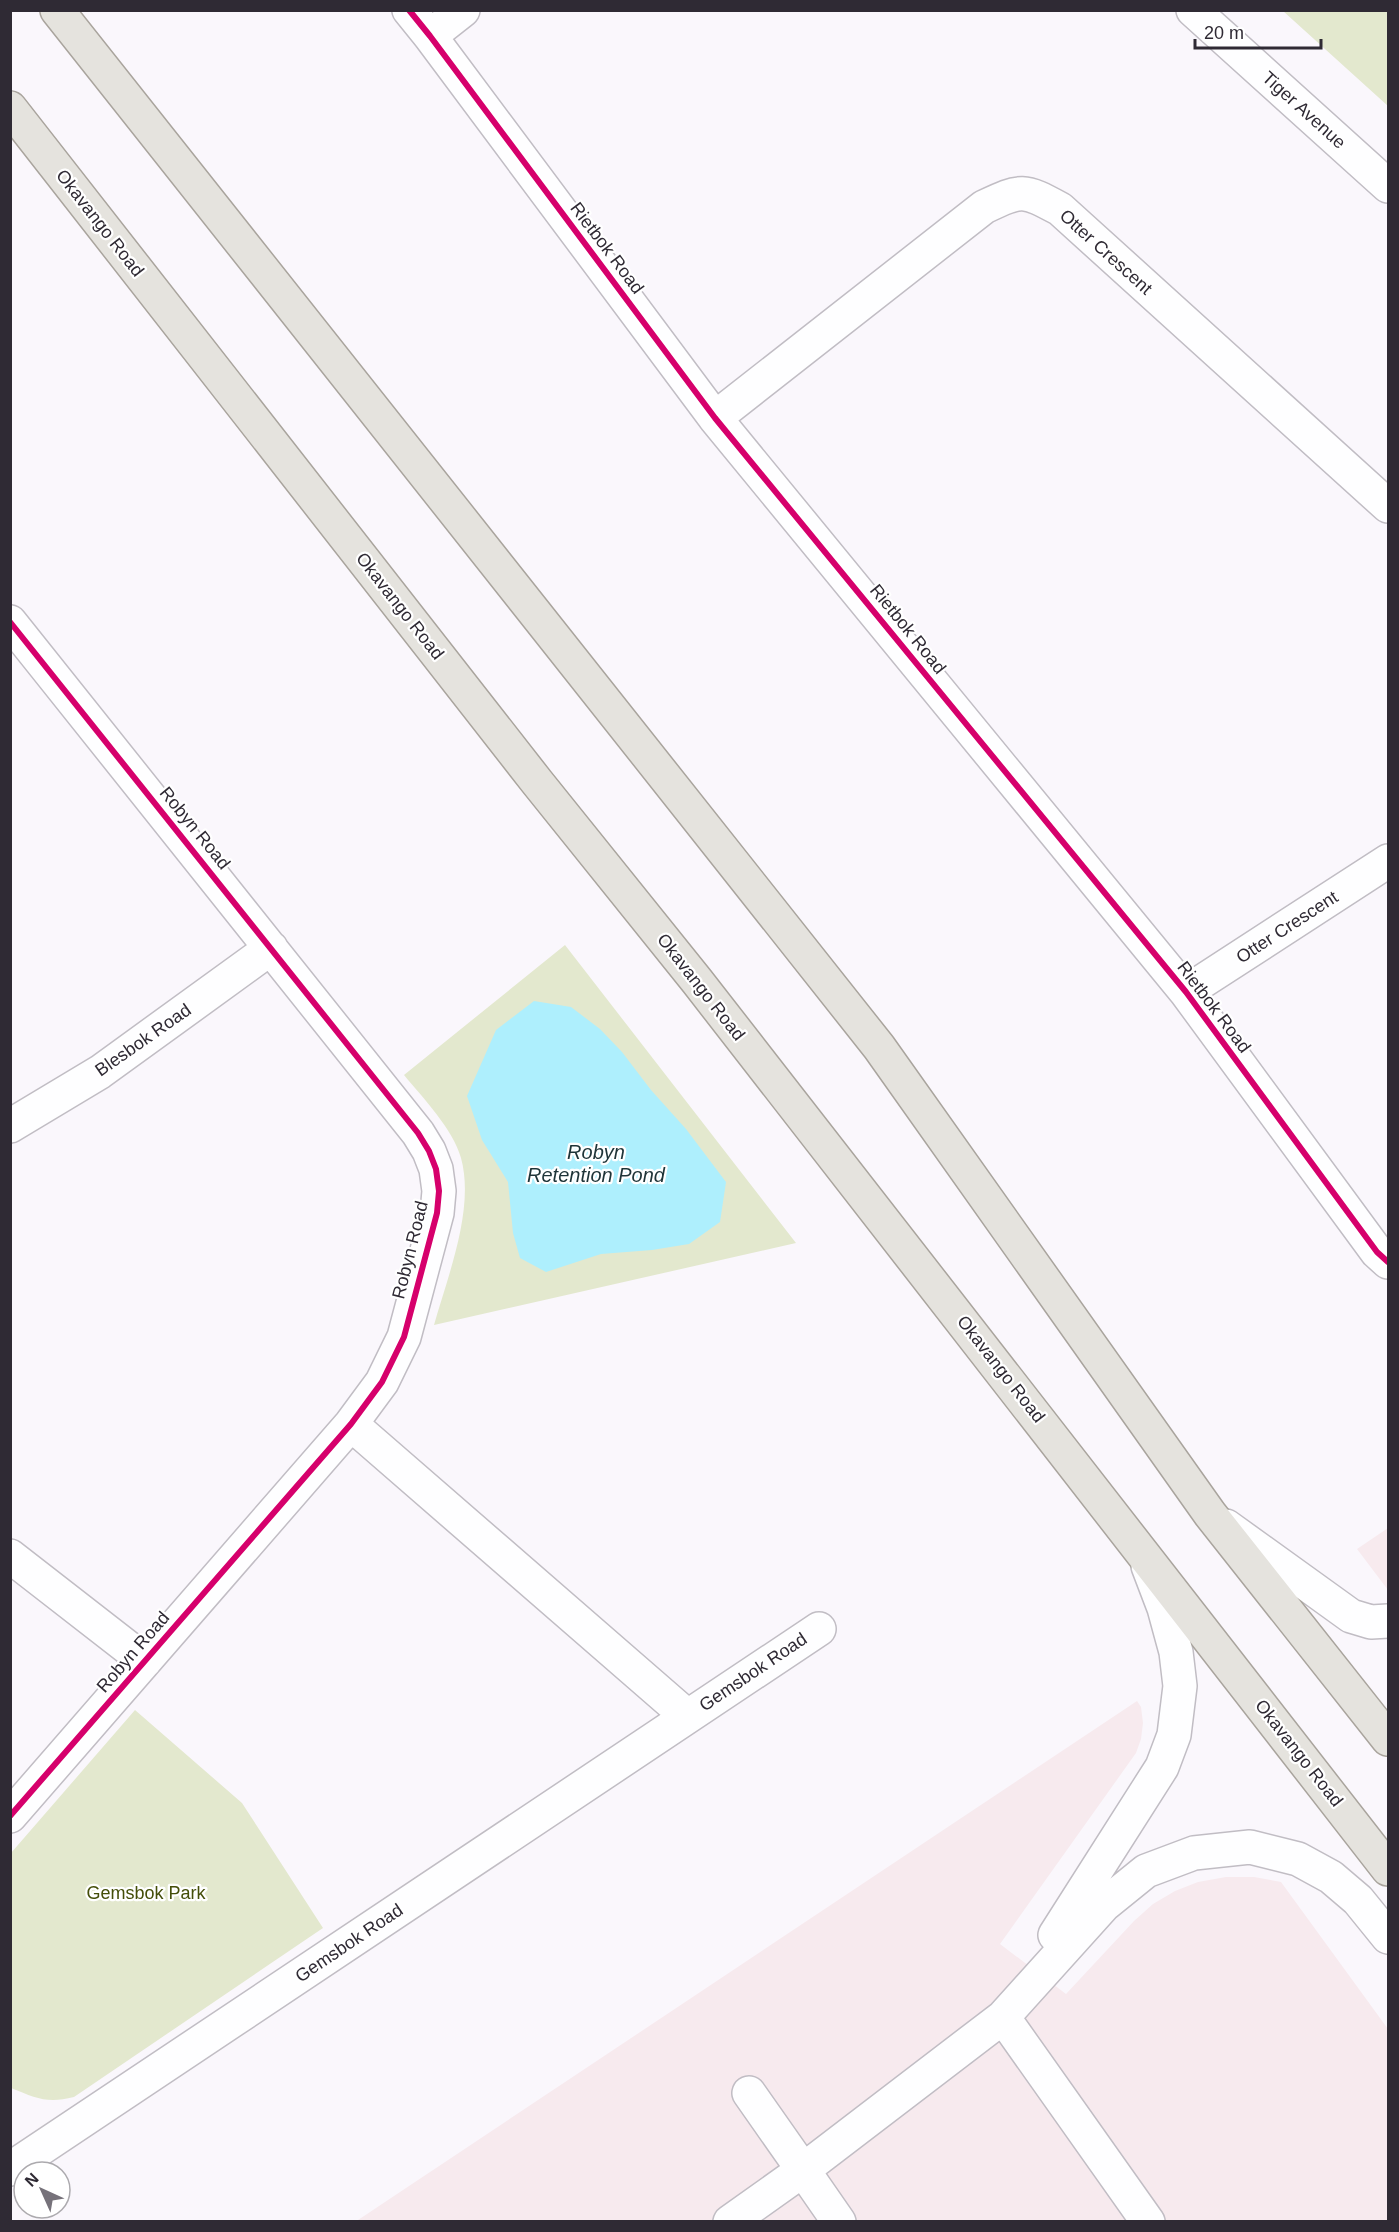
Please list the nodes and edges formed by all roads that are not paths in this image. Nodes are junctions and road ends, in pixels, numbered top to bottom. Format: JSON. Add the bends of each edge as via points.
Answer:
{"nodes":[{"id":1,"x":57,"y":10,"type":"edge"},
{"id":2,"x":409,"y":10,"type":"edge"},
{"id":3,"x":463,"y":10,"type":"edge"},
{"id":4,"x":1193,"y":10,"type":"edge"},
{"id":5,"x":430,"y":36,"type":"junction"},
{"id":6,"x":10,"y":108,"type":"edge"},
{"id":7,"x":1389,"y":186,"type":"edge"},
{"id":8,"x":715,"y":418,"type":"junction"},
{"id":9,"x":1389,"y":506,"type":"edge"},
{"id":10,"x":10,"y":622,"type":"edge"},
{"id":11,"x":22,"y":657,"type":"edge"},
{"id":12,"x":1389,"y":861,"type":"edge"},
{"id":13,"x":272,"y":948,"type":"junction"},
{"id":14,"x":1186,"y":992,"type":"junction"},
{"id":15,"x":10,"y":1126,"type":"edge"},
{"id":16,"x":1389,"y":1262,"type":"edge"},
{"id":17,"x":351,"y":1424,"type":"junction"},
{"id":18,"x":1210,"y":1514,"type":"junction"},
{"id":19,"x":1141,"y":1549,"type":"junction"},
{"id":20,"x":10,"y":1556,"type":"edge"},
{"id":21,"x":1389,"y":1622,"type":"edge"},
{"id":22,"x":819,"y":1629,"type":"dead end"},
{"id":23,"x":145,"y":1661,"type":"junction"},
{"id":24,"x":687,"y":1716,"type":"junction"},
{"id":25,"x":1389,"y":1739,"type":"edge"},
{"id":26,"x":10,"y":1816,"type":"edge"},
{"id":27,"x":1389,"y":1869,"type":"edge"},
{"id":28,"x":1389,"y":1936,"type":"edge"},
{"id":29,"x":1003,"y":2017,"type":"junction"},
{"id":30,"x":749,"y":2093,"type":"dead end"},
{"id":31,"x":10,"y":2169,"type":"edge"},
{"id":32,"x":803,"y":2170,"type":"junction"},
{"id":33,"x":730,"y":2222,"type":"edge"},
{"id":34,"x":839,"y":2222,"type":"edge"},
{"id":35,"x":1148,"y":2222,"type":"edge"}],
"edges":[{"from":1,"to":18,"type":"main road","via":[[879,1047]]},
{"from":2,"to":5,"type":"street","name":"Rietbok Road"},
{"from":3,"to":5,"type":"street"},
{"from":4,"to":7,"type":"street","name":"Tiger Avenue"},
{"from":5,"to":8,"type":"street","name":"Rietbok Road"},
{"from":6,"to":19,"type":"main road","name":"Okavango Road"},
{"from":8,"to":9,"type":"street","name":"Otter Crescent","via":[[984,207],[1013,193],[1030,194],[1060,209]]},
{"from":8,"to":14,"type":"street","name":"Rietbok Road"},
{"from":10,"to":11,"type":"street","name":"Robyn Road"},
{"from":11,"to":13,"type":"street","name":"Robyn Road"},
{"from":12,"to":14,"type":"street","name":"Otter Crescent"},
{"from":13,"to":15,"type":"street","name":"Blesbok Road","via":[[100,1072]]},
{"from":13,"to":17,"type":"street","name":"Robyn Road","via":[[418,1133],[436,1169],[437,1213],[404,1337],[382,1382]]},
{"from":14,"to":16,"type":"street","name":"Rietbok Road","via":[[1377,1252]]},
{"from":17,"to":23,"type":"street","name":"Robyn Road"},
{"from":17,"to":24,"type":"street","name":"Gemsbok Road"},
{"from":18,"to":21,"type":"street","via":[[1351,1616]]},
{"from":18,"to":25,"type":"main road"},
{"from":19,"to":27,"type":"main road","name":"Okavango Road"},
{"from":19,"to":29,"type":"street","via":[[1176,1652],[1180,1686],[1174,1735],[1162,1767]]},
{"from":20,"to":23,"type":"street"},
{"from":22,"to":24,"type":"street","name":"Gemsbok Road"},
{"from":23,"to":26,"type":"street","name":"Robyn Road"},
{"from":24,"to":31,"type":"street","name":"Gemsbok Road"},
{"from":28,"to":29,"type":"street","via":[[1358,1900],[1331,1877],[1298,1858],[1251,1847],[1194,1853],[1146,1871],[1104,1905]]},
{"from":29,"to":32,"type":"street"},
{"from":29,"to":35,"type":"street"},
{"from":30,"to":32,"type":"street"},
{"from":32,"to":33,"type":"street"},
{"from":32,"to":34,"type":"street"}]}
